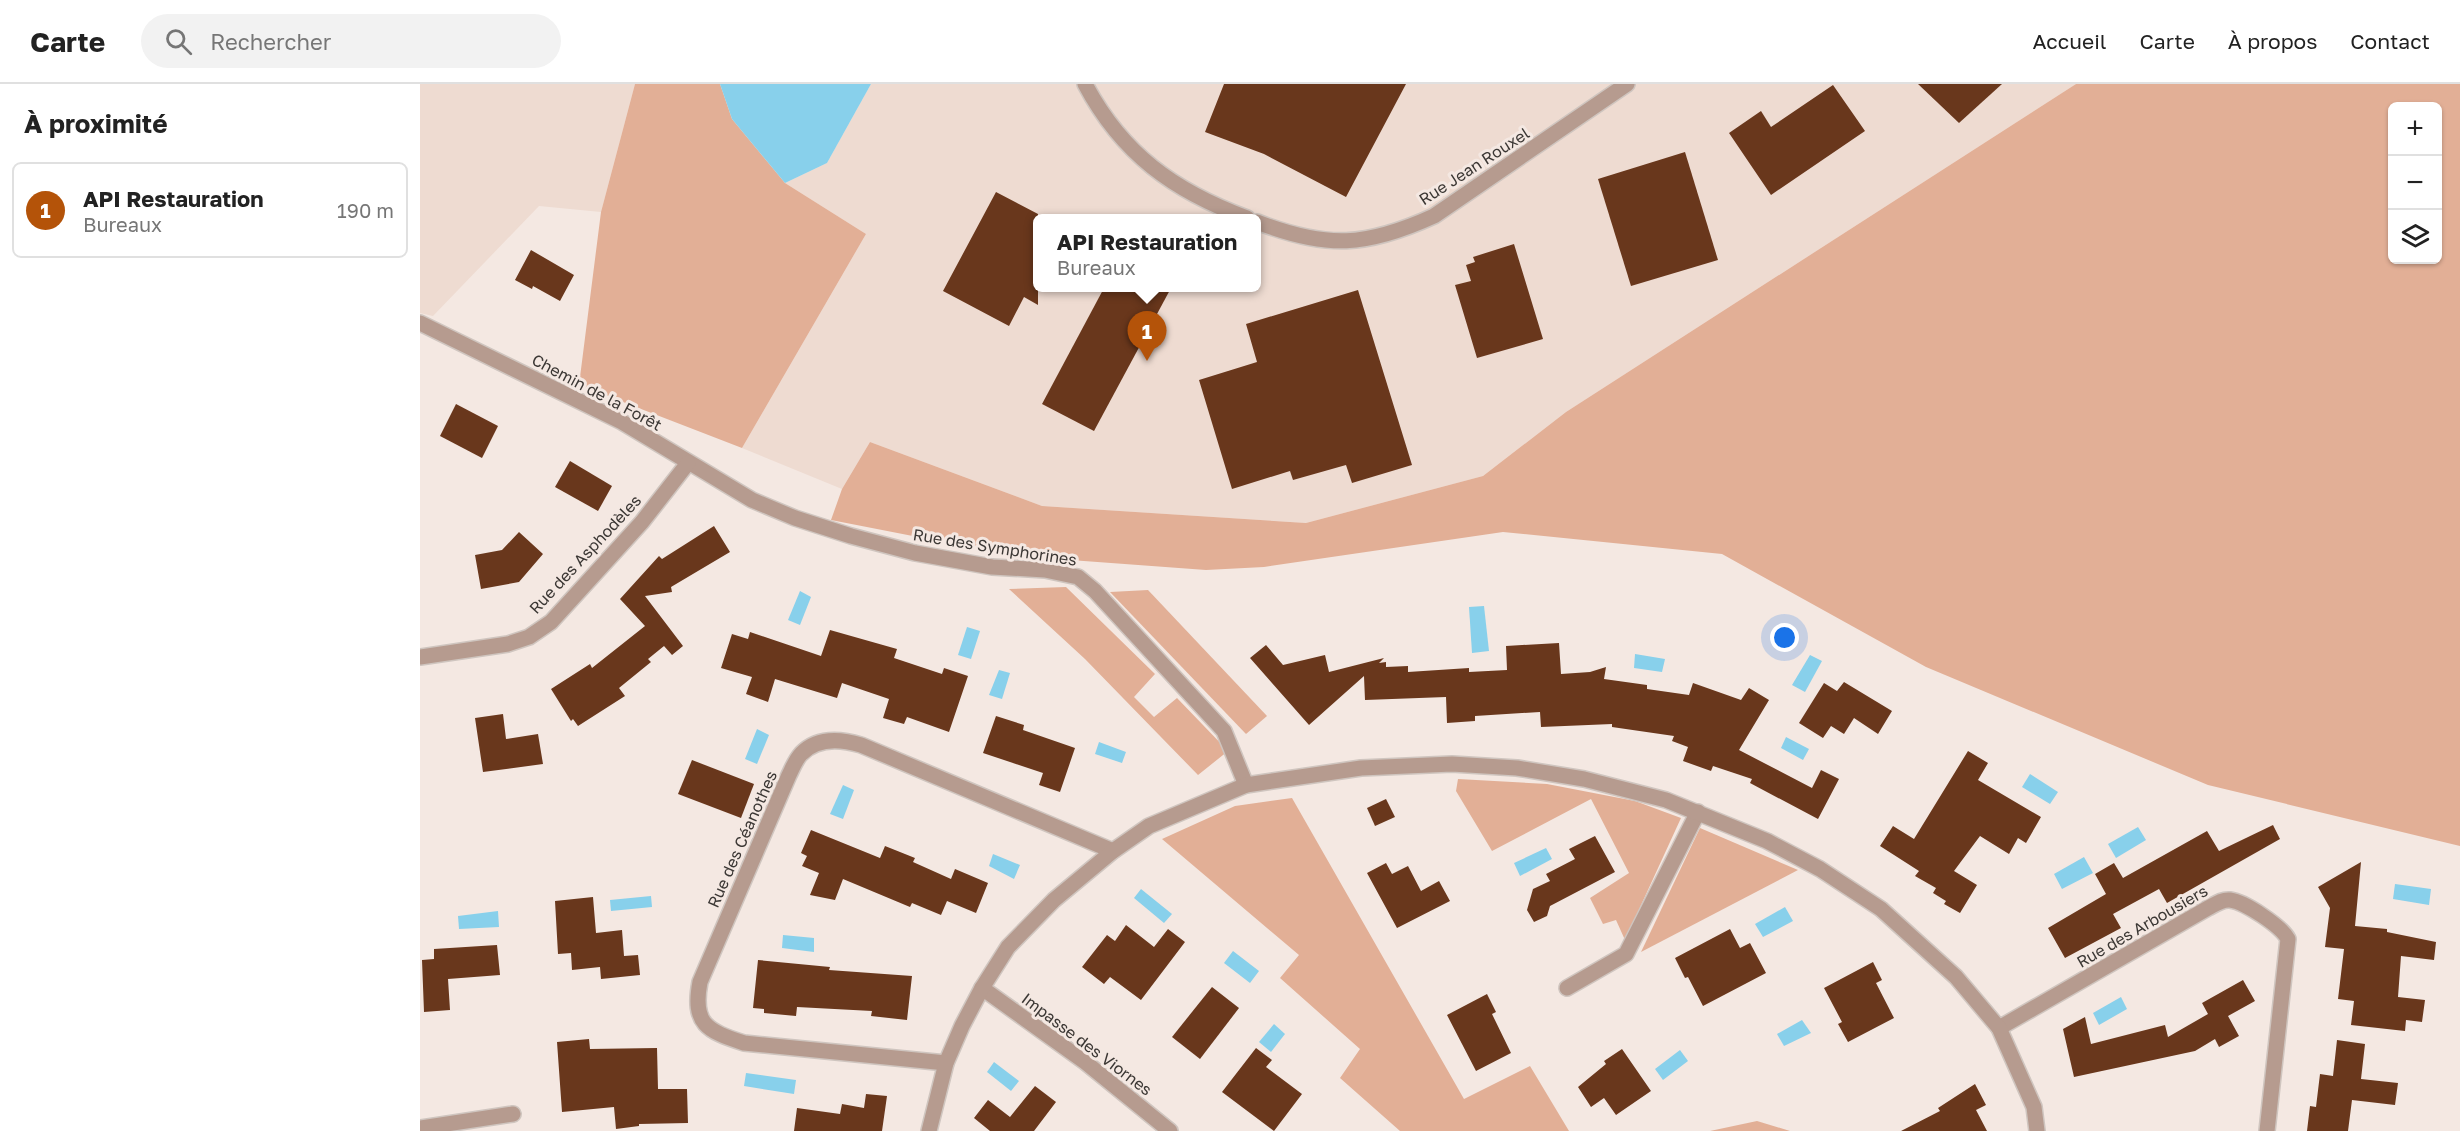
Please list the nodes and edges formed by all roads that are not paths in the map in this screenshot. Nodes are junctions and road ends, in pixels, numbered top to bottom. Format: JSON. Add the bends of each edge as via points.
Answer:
{"nodes":[{"id":1,"x":1085,"y":84,"type":"edge"},
{"id":2,"x":1627,"y":84,"type":"edge"},
{"id":3,"x":1235,"y":214,"type":"edge"},
{"id":4,"x":1261,"y":224,"type":"edge"},
{"id":5,"x":420,"y":323,"type":"edge"},
{"id":6,"x":688,"y":463,"type":"junction"},
{"id":7,"x":752,"y":500,"type":"joint"},
{"id":8,"x":420,"y":657,"type":"edge"},
{"id":9,"x":1246,"y":785,"type":"junction"},
{"id":10,"x":1698,"y":812,"type":"junction"},
{"id":11,"x":1113,"y":851,"type":"junction"},
{"id":12,"x":981,"y":988,"type":"junction"},
{"id":13,"x":1567,"y":988,"type":"dead end"},
{"id":14,"x":1999,"y":1028,"type":"junction"},
{"id":15,"x":946,"y":1063,"type":"junction"},
{"id":16,"x":513,"y":1114,"type":"dead end"},
{"id":17,"x":420,"y":1128,"type":"edge"},
{"id":18,"x":929,"y":1131,"type":"edge"},
{"id":19,"x":1170,"y":1131,"type":"edge"},
{"id":20,"x":2037,"y":1131,"type":"edge"},
{"id":21,"x":2267,"y":1131,"type":"edge"}],
"edges":[{"from":1,"to":3,"type":"street","via":[[1134,152],[1158,172],[1210,204]]},
{"from":2,"to":4,"type":"street","name":"Rue Jean Rouxel","via":[[1434,216],[1401,230],[1367,240],[1324,242]]},
{"from":5,"to":6,"type":"street","name":"Chemin de la Forêt","via":[[622,422]]},
{"from":6,"to":7,"type":"street","name":"Chemin de la Forêt"},
{"from":6,"to":8,"type":"street","name":"Rue des Asphodèles","via":[[642,522],[551,622],[529,637],[508,644]]},
{"from":7,"to":9,"type":"street","name":"Rue des Symphorines","via":[[840,533],[915,553],[1078,577],[1224,731]]},
{"from":9,"to":10,"type":"street","via":[[1361,768],[1452,764],[1517,768],[1584,779]]},
{"from":9,"to":11,"type":"street","via":[[1149,826]]},
{"from":10,"to":13,"type":"street","via":[[1626,954]]},
{"from":10,"to":14,"type":"street","via":[[1821,869],[1881,909],[1956,977]]},
{"from":11,"to":12,"type":"street","via":[[1053,900],[1008,947]]},
{"from":11,"to":15,"type":"street","name":"Rue des Céanothes","via":[[844,739],[824,741],[802,753],[700,982],[696,1003],[702,1020],[716,1034],[744,1043]]},
{"from":12,"to":15,"type":"street"},
{"from":12,"to":19,"type":"street","name":"Impasse des Viornes","via":[[1085,1062]]},
{"from":14,"to":20,"type":"street","via":[[2034,1107]]},
{"from":14,"to":21,"type":"street","name":"Rue des Arbousiers","via":[[2208,908],[2231,900],[2251,909],[2288,939]]},
{"from":15,"to":18,"type":"street"},
{"from":16,"to":17,"type":"street"}]}
